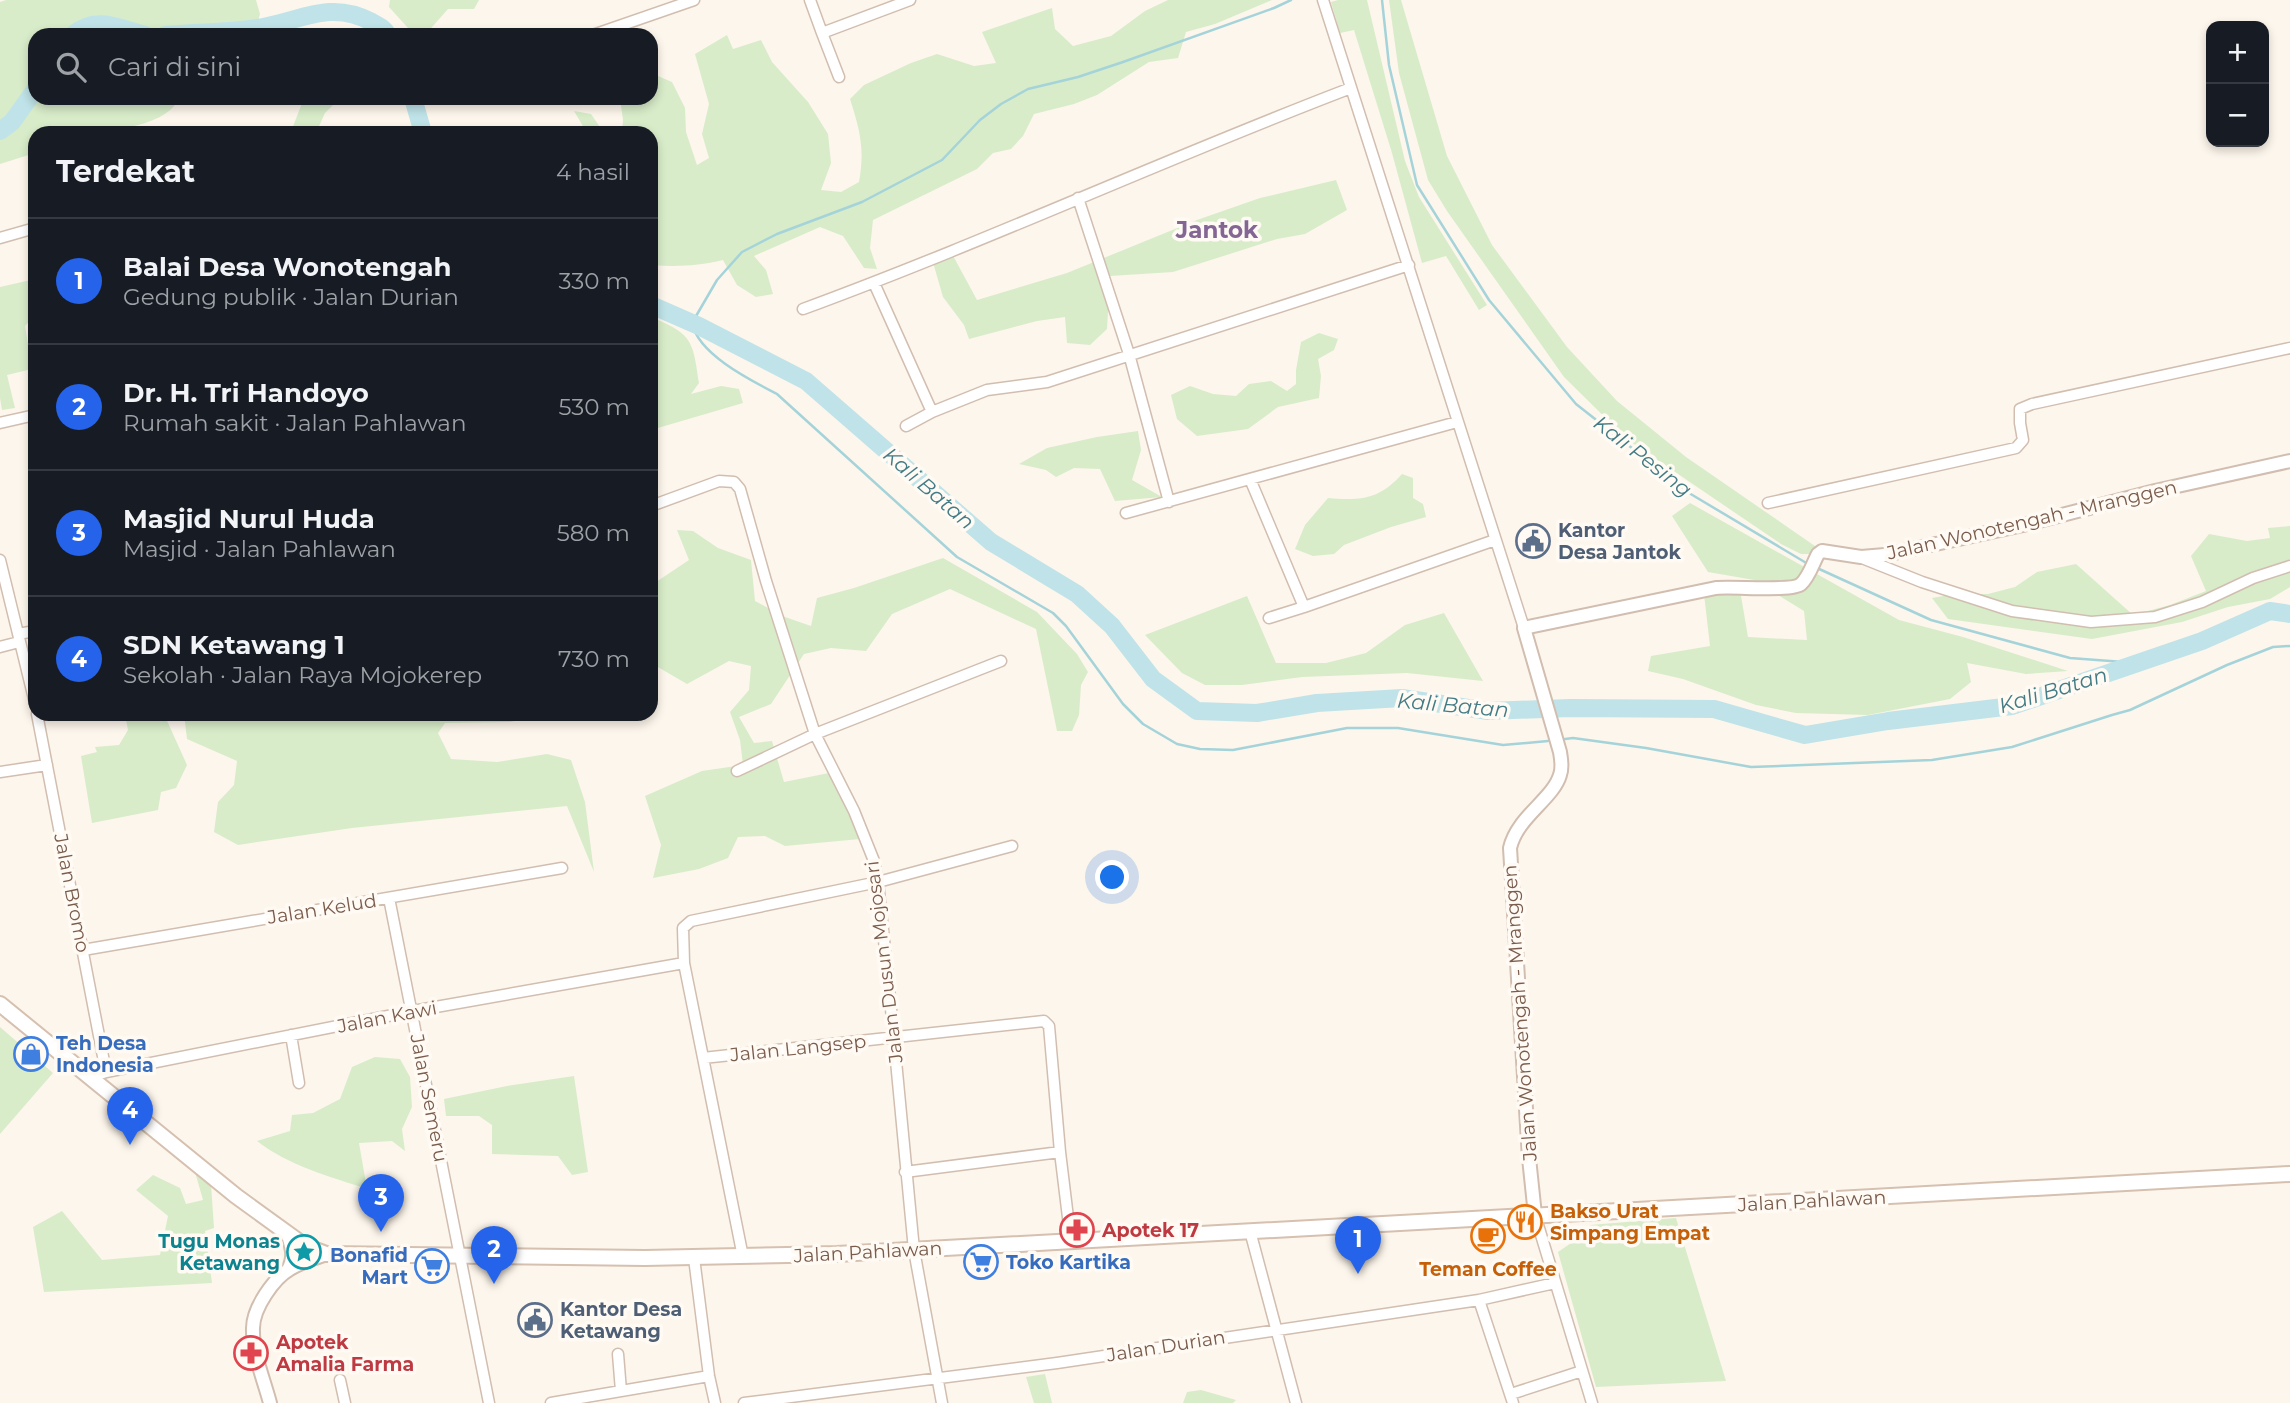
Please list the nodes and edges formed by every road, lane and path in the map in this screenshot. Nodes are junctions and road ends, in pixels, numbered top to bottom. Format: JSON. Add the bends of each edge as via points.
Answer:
{"nodes":[{"id":1,"x":694,"y":0,"type":"edge"},
{"id":2,"x":810,"y":0,"type":"edge"},
{"id":3,"x":910,"y":0,"type":"edge"},
{"id":4,"x":1324,"y":0,"type":"edge"},
{"id":5,"x":613,"y":28,"type":"edge"},
{"id":6,"x":822,"y":33,"type":"junction"},
{"id":7,"x":839,"y":76,"type":"dead end"},
{"id":8,"x":1351,"y":88,"type":"junction"},
{"id":9,"x":1078,"y":198,"type":"junction"},
{"id":10,"x":28,"y":230,"type":"edge"},
{"id":11,"x":0,"y":238,"type":"edge"},
{"id":12,"x":1409,"y":265,"type":"junction"},
{"id":13,"x":874,"y":283,"type":"junction"},
{"id":14,"x":803,"y":309,"type":"dead end"},
{"id":15,"x":2290,"y":348,"type":"edge"},
{"id":16,"x":1129,"y":354,"type":"junction"},
{"id":17,"x":932,"y":412,"type":"junction"},
{"id":18,"x":28,"y":417,"type":"edge"},
{"id":19,"x":1457,"y":422,"type":"junction"},
{"id":20,"x":0,"y":423,"type":"edge"},
{"id":21,"x":906,"y":426,"type":"dead end"},
{"id":22,"x":2290,"y":461,"type":"edge"},
{"id":23,"x":1250,"y":479,"type":"junction"},
{"id":24,"x":1170,"y":502,"type":"junction"},
{"id":25,"x":658,"y":503,"type":"edge"},
{"id":26,"x":1768,"y":503,"type":"dead end"},
{"id":27,"x":1126,"y":513,"type":"dead end"},
{"id":28,"x":1495,"y":540,"type":"junction"},
{"id":29,"x":1861,"y":557,"type":"junction"},
{"id":30,"x":0,"y":560,"type":"edge"},
{"id":31,"x":2290,"y":566,"type":"edge"},
{"id":32,"x":1304,"y":607,"type":"junction"},
{"id":33,"x":1269,"y":618,"type":"dead end"},
{"id":34,"x":1524,"y":628,"type":"junction"},
{"id":35,"x":28,"y":634,"type":"edge"},
{"id":36,"x":19,"y":638,"type":"junction"},
{"id":37,"x":0,"y":647,"type":"edge"},
{"id":38,"x":1001,"y":661,"type":"dead end"},
{"id":39,"x":28,"y":675,"type":"edge"},
{"id":40,"x":38,"y":721,"type":"edge"},
{"id":41,"x":816,"y":734,"type":"junction"},
{"id":42,"x":47,"y":765,"type":"junction"},
{"id":43,"x":737,"y":771,"type":"dead end"},
{"id":44,"x":0,"y":772,"type":"edge"},
{"id":45,"x":1012,"y":846,"type":"dead end"},
{"id":46,"x":562,"y":867,"type":"dead end"},
{"id":47,"x":878,"y":882,"type":"junction"},
{"id":48,"x":390,"y":898,"type":"junction"},
{"id":49,"x":83,"y":950,"type":"junction"},
{"id":50,"x":684,"y":963,"type":"junction"},
{"id":51,"x":0,"y":1004,"type":"edge"},
{"id":52,"x":413,"y":1011,"type":"junction"},
{"id":53,"x":291,"y":1035,"type":"junction"},
{"id":54,"x":894,"y":1038,"type":"junction"},
{"id":55,"x":703,"y":1058,"type":"junction"},
{"id":56,"x":106,"y":1072,"type":"junction"},
{"id":57,"x":91,"y":1077,"type":"junction"},
{"id":58,"x":299,"y":1083,"type":"dead end"},
{"id":59,"x":1060,"y":1153,"type":"junction"},
{"id":60,"x":905,"y":1172,"type":"junction"},
{"id":61,"x":2290,"y":1174,"type":"edge"},
{"id":62,"x":1535,"y":1215,"type":"junction"},
{"id":63,"x":1250,"y":1231,"type":"junction"},
{"id":64,"x":288,"y":1235,"type":"junction"},
{"id":65,"x":1071,"y":1242,"type":"junction"},
{"id":66,"x":914,"y":1250,"type":"junction"},
{"id":67,"x":326,"y":1254,"type":"junction"},
{"id":68,"x":460,"y":1257,"type":"junction"},
{"id":69,"x":743,"y":1257,"type":"junction"},
{"id":70,"x":694,"y":1258,"type":"junction"},
{"id":71,"x":288,"y":1270,"type":"junction"},
{"id":72,"x":1555,"y":1283,"type":"junction"},
{"id":73,"x":1479,"y":1300,"type":"junction"},
{"id":74,"x":1276,"y":1329,"type":"junction"},
{"id":75,"x":618,"y":1354,"type":"dead end"},
{"id":76,"x":1582,"y":1371,"type":"junction"},
{"id":77,"x":709,"y":1376,"type":"junction"},
{"id":78,"x":937,"y":1378,"type":"junction"},
{"id":79,"x":340,"y":1380,"type":"dead end"},
{"id":80,"x":621,"y":1391,"type":"junction"},
{"id":81,"x":1512,"y":1399,"type":"edge"},
{"id":82,"x":270,"y":1403,"type":"edge"},
{"id":83,"x":345,"y":1403,"type":"edge"},
{"id":84,"x":489,"y":1403,"type":"edge"},
{"id":85,"x":551,"y":1403,"type":"edge"},
{"id":86,"x":715,"y":1403,"type":"edge"},
{"id":87,"x":744,"y":1403,"type":"edge"},
{"id":88,"x":942,"y":1403,"type":"edge"},
{"id":89,"x":1296,"y":1403,"type":"edge"},
{"id":90,"x":1592,"y":1403,"type":"edge"}],
"edges":[{"from":1,"to":5,"type":"street"},
{"from":2,"to":6,"type":"street"},
{"from":3,"to":6,"type":"street"},
{"from":4,"to":8,"type":"street"},
{"from":6,"to":7,"type":"street"},
{"from":8,"to":9,"type":"street"},
{"from":8,"to":12,"type":"street"},
{"from":9,"to":13,"type":"street"},
{"from":9,"to":16,"type":"street"},
{"from":10,"to":11,"type":"street"},
{"from":12,"to":16,"type":"street"},
{"from":12,"to":19,"type":"street"},
{"from":13,"to":14,"type":"street"},
{"from":13,"to":17,"type":"street"},
{"from":15,"to":26,"type":"street","via":[[2032,404],[2020,409],[2023,440],[2016,448]]},
{"from":16,"to":17,"type":"street","via":[[1047,383],[987,390]]},
{"from":16,"to":24,"type":"street"},
{"from":17,"to":21,"type":"street"},
{"from":18,"to":20,"type":"street"},
{"from":19,"to":23,"type":"street"},
{"from":19,"to":28,"type":"street"},
{"from":22,"to":29,"type":"street","name":"Jalan Wonotengah - Mranggen","via":[[2023,525]]},
{"from":23,"to":24,"type":"street"},
{"from":23,"to":32,"type":"street"},
{"from":24,"to":27,"type":"street"},
{"from":25,"to":41,"type":"street","name":"Jalan Dusun Mojosari","via":[[719,481],[734,482]]},
{"from":28,"to":32,"type":"street"},
{"from":28,"to":34,"type":"street"},
{"from":29,"to":31,"type":"street","via":[[2012,611],[2091,622],[2155,617]]},
{"from":29,"to":34,"type":"street","name":"Jalan Wonotengah - Mranggen","via":[[1822,551],[1804,580],[1791,589],[1716,588]]},
{"from":30,"to":36,"type":"street"},
{"from":32,"to":33,"type":"street"},
{"from":34,"to":62,"type":"street","name":"Jalan Wonotengah - Mranggen","via":[[1560,752],[1556,784],[1518,829],[1510,848]]},
{"from":35,"to":36,"type":"street"},
{"from":36,"to":37,"type":"street"},
{"from":36,"to":39,"type":"street"},
{"from":38,"to":41,"type":"street"},
{"from":40,"to":42,"type":"street","name":"Jalan Bromo"},
{"from":41,"to":43,"type":"street"},
{"from":41,"to":47,"type":"street","name":"Jalan Dusun Mojosari","via":[[866,838]]},
{"from":42,"to":44,"type":"street"},
{"from":42,"to":49,"type":"street","name":"Jalan Bromo"},
{"from":45,"to":47,"type":"street"},
{"from":46,"to":48,"type":"street","name":"Jalan Kelud"},
{"from":47,"to":50,"type":"street","via":[[685,924]]},
{"from":47,"to":54,"type":"street","name":"Jalan Dusun Mojosari"},
{"from":48,"to":49,"type":"street","name":"Jalan Kelud"},
{"from":48,"to":52,"type":"street","name":"Jalan Semeru"},
{"from":49,"to":56,"type":"street","name":"Jalan Bromo"},
{"from":50,"to":52,"type":"street","name":"Jalan Kawi"},
{"from":50,"to":55,"type":"street"},
{"from":51,"to":57,"type":"main road"},
{"from":52,"to":53,"type":"street","name":"Jalan Kawi"},
{"from":52,"to":68,"type":"street","name":"Jalan Semeru"},
{"from":53,"to":56,"type":"street","name":"Jalan Kawi"},
{"from":53,"to":58,"type":"street"},
{"from":54,"to":55,"type":"street","name":"Jalan Langsep"},
{"from":54,"to":59,"type":"street","name":"Jalan Langsep","via":[[1048,1023]]},
{"from":54,"to":60,"type":"street","name":"Jalan Dusun Mojosari"},
{"from":55,"to":69,"type":"street"},
{"from":56,"to":57,"type":"street","name":"Jalan Kawi"},
{"from":57,"to":64,"type":"main road"},
{"from":59,"to":60,"type":"street"},
{"from":59,"to":65,"type":"street"},
{"from":60,"to":66,"type":"street","name":"Jalan Dusun Mojosari"},
{"from":61,"to":62,"type":"main road","name":"Jalan Pahlawan"},
{"from":62,"to":63,"type":"main road","name":"Jalan Pahlawan"},
{"from":62,"to":72,"type":"street"},
{"from":63,"to":65,"type":"main road","name":"Jalan Pahlawan"},
{"from":63,"to":74,"type":"street"},
{"from":64,"to":67,"type":"main road"},
{"from":64,"to":71,"type":"street","via":[[293,1251]]},
{"from":65,"to":66,"type":"main road","name":"Jalan Pahlawan"},
{"from":66,"to":69,"type":"main road","name":"Jalan Pahlawan"},
{"from":66,"to":78,"type":"street","name":"Jalan Dusun Mojosari"},
{"from":67,"to":68,"type":"main road","name":"Jalan Pahlawan"},
{"from":67,"to":71,"type":"street"},
{"from":68,"to":70,"type":"main road","name":"Jalan Pahlawan"},
{"from":68,"to":84,"type":"street","name":"Jalan Semeru"},
{"from":69,"to":70,"type":"main road","name":"Jalan Pahlawan"},
{"from":70,"to":77,"type":"street"},
{"from":71,"to":82,"type":"street","via":[[262,1301],[252,1325]]},
{"from":72,"to":73,"type":"street","name":"Jalan Durian"},
{"from":72,"to":76,"type":"street"},
{"from":73,"to":74,"type":"street","name":"Jalan Durian"},
{"from":73,"to":81,"type":"street"},
{"from":74,"to":78,"type":"street","name":"Jalan Durian"},
{"from":74,"to":89,"type":"street"},
{"from":75,"to":80,"type":"street"},
{"from":76,"to":81,"type":"street"},
{"from":76,"to":90,"type":"street"},
{"from":77,"to":80,"type":"street"},
{"from":77,"to":86,"type":"street"},
{"from":78,"to":87,"type":"street","name":"Jalan Durian"},
{"from":78,"to":88,"type":"street","name":"Jalan Dusun Mojosari"},
{"from":79,"to":83,"type":"street"},
{"from":80,"to":85,"type":"street"}]}
